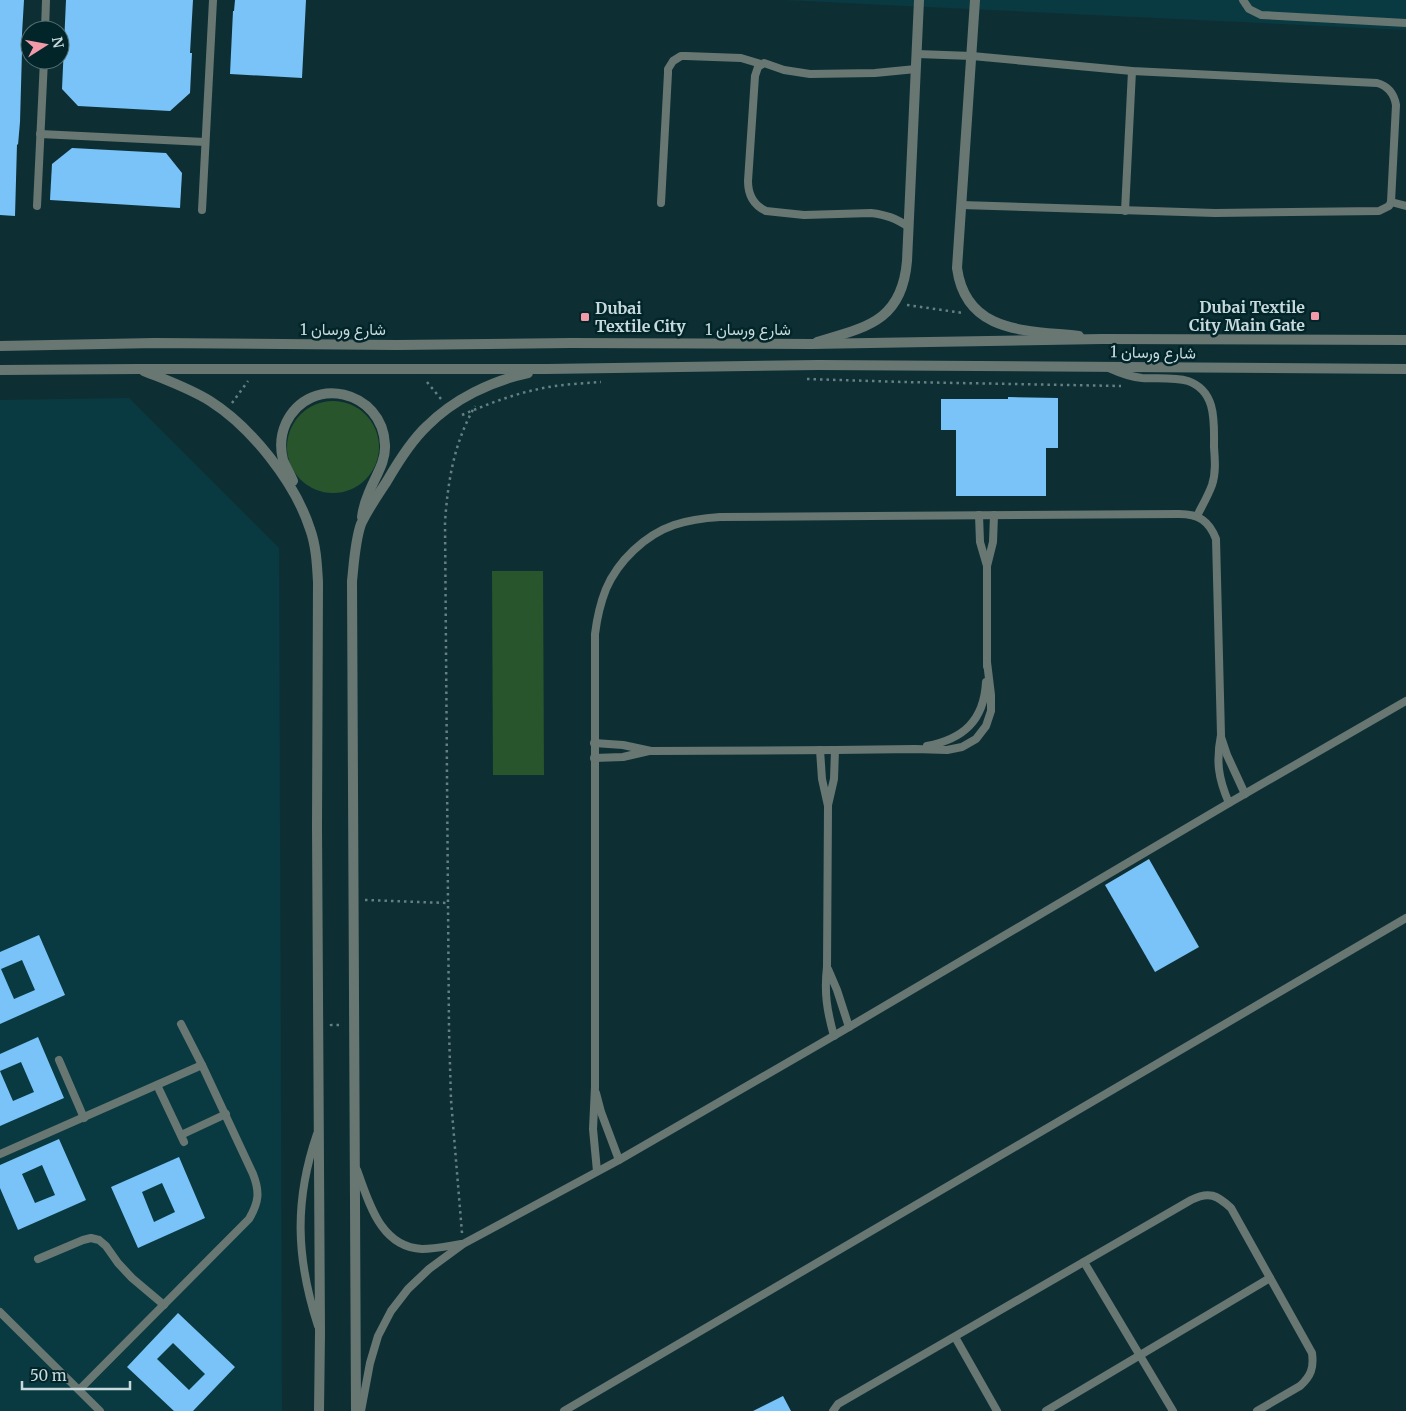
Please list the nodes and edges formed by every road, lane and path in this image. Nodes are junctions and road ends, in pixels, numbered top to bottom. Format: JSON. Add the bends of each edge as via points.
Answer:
{"nodes":[{"id":1,"x":46,"y":0,"type":"edge"},
{"id":2,"x":213,"y":0,"type":"edge"},
{"id":3,"x":919,"y":0,"type":"edge"},
{"id":4,"x":975,"y":0,"type":"edge"},
{"id":5,"x":1243,"y":0,"type":"edge"},
{"id":6,"x":45,"y":20,"type":"edge"},
{"id":7,"x":1406,"y":23,"type":"edge"},
{"id":8,"x":917,"y":54,"type":"junction"},
{"id":9,"x":972,"y":56,"type":"junction"},
{"id":10,"x":761,"y":64,"type":"junction"},
{"id":11,"x":43,"y":70,"type":"edge"},
{"id":12,"x":916,"y":70,"type":"junction"},
{"id":13,"x":1132,"y":71,"type":"junction"},
{"id":14,"x":40,"y":134,"type":"junction"},
{"id":15,"x":206,"y":142,"type":"junction"},
{"id":16,"x":1391,"y":202,"type":"junction"},
{"id":17,"x":661,"y":203,"type":"dead end"},
{"id":18,"x":961,"y":205,"type":"junction"},
{"id":19,"x":37,"y":206,"type":"dead end"},
{"id":20,"x":1406,"y":206,"type":"edge"},
{"id":21,"x":202,"y":210,"type":"dead end"},
{"id":22,"x":1125,"y":211,"type":"junction"},
{"id":23,"x":909,"y":227,"type":"junction"},
{"id":24,"x":906,"y":305,"type":"dead end"},
{"id":25,"x":967,"y":313,"type":"dead end"},
{"id":26,"x":1102,"y":339,"type":"junction"},
{"id":27,"x":1406,"y":340,"type":"edge"},
{"id":28,"x":811,"y":344,"type":"junction"},
{"id":29,"x":0,"y":346,"type":"edge"},
{"id":30,"x":1105,"y":367,"type":"junction"},
{"id":31,"x":547,"y":368,"type":"junction"},
{"id":32,"x":138,"y":369,"type":"junction"},
{"id":33,"x":1406,"y":369,"type":"edge"},
{"id":34,"x":0,"y":370,"type":"edge"},
{"id":35,"x":805,"y":379,"type":"dead end"},
{"id":36,"x":602,"y":382,"type":"dead end"},
{"id":37,"x":1127,"y":386,"type":"dead end"},
{"id":38,"x":485,"y":387,"type":"junction"},
{"id":39,"x":448,"y":408,"type":"junction"},
{"id":40,"x":472,"y":410,"type":"junction"},
{"id":41,"x":979,"y":515,"type":"junction"},
{"id":42,"x":994,"y":515,"type":"junction"},
{"id":43,"x":1197,"y":516,"type":"junction"},
{"id":44,"x":361,"y":525,"type":"junction"},
{"id":45,"x":311,"y":529,"type":"junction"},
{"id":46,"x":987,"y":566,"type":"junction"},
{"id":47,"x":987,"y":662,"type":"junction"},
{"id":48,"x":1406,"y":701,"type":"edge"},
{"id":49,"x":1221,"y":735,"type":"junction"},
{"id":50,"x":594,"y":742,"type":"junction"},
{"id":51,"x":915,"y":749,"type":"junction"},
{"id":52,"x":820,"y":750,"type":"junction"},
{"id":53,"x":834,"y":750,"type":"junction"},
{"id":54,"x":651,"y":751,"type":"junction"},
{"id":55,"x":594,"y":758,"type":"junction"},
{"id":56,"x":1245,"y":794,"type":"junction"},
{"id":57,"x":1229,"y":803,"type":"junction"},
{"id":58,"x":828,"y":806,"type":"junction"},
{"id":59,"x":354,"y":900,"type":"junction"},
{"id":60,"x":448,"y":903,"type":"junction"},
{"id":61,"x":1406,"y":918,"type":"edge"},
{"id":62,"x":827,"y":967,"type":"junction"},
{"id":63,"x":331,"y":1017,"type":"dead end"},
{"id":64,"x":181,"y":1024,"type":"dead end"},
{"id":65,"x":354,"y":1025,"type":"junction"},
{"id":66,"x":849,"y":1027,"type":"junction"},
{"id":67,"x":834,"y":1036,"type":"junction"},
{"id":68,"x":59,"y":1060,"type":"dead end"},
{"id":69,"x":202,"y":1065,"type":"junction"},
{"id":70,"x":157,"y":1085,"type":"junction"},
{"id":71,"x":595,"y":1087,"type":"junction"},
{"id":72,"x":226,"y":1114,"type":"junction"},
{"id":73,"x":84,"y":1118,"type":"junction"},
{"id":74,"x":319,"y":1127,"type":"junction"},
{"id":75,"x":0,"y":1154,"type":"edge"},
{"id":76,"x":619,"y":1160,"type":"junction"},
{"id":77,"x":355,"y":1167,"type":"junction"},
{"id":78,"x":597,"y":1171,"type":"junction"},
{"id":79,"x":463,"y":1244,"type":"junction"},
{"id":80,"x":38,"y":1260,"type":"dead end"},
{"id":81,"x":1084,"y":1262,"type":"junction"},
{"id":82,"x":1270,"y":1278,"type":"junction"},
{"id":83,"x":164,"y":1305,"type":"junction"},
{"id":84,"x":0,"y":1312,"type":"edge"},
{"id":85,"x":320,"y":1333,"type":"junction"},
{"id":86,"x":956,"y":1336,"type":"junction"},
{"id":87,"x":1139,"y":1355,"type":"junction"},
{"id":88,"x":79,"y":1390,"type":"junction"},
{"id":89,"x":100,"y":1411,"type":"edge"},
{"id":90,"x":319,"y":1411,"type":"edge"},
{"id":91,"x":356,"y":1411,"type":"edge"},
{"id":92,"x":361,"y":1411,"type":"edge"},
{"id":93,"x":564,"y":1411,"type":"edge"},
{"id":94,"x":833,"y":1411,"type":"edge"},
{"id":95,"x":997,"y":1411,"type":"edge"},
{"id":96,"x":1046,"y":1411,"type":"edge"},
{"id":97,"x":1173,"y":1411,"type":"edge"},
{"id":98,"x":1257,"y":1411,"type":"edge"}],
"edges":[{"from":1,"to":6,"type":"lane"},
{"from":2,"to":15,"type":"lane"},
{"from":3,"to":8,"type":"street"},
{"from":4,"to":9,"type":"street"},
{"from":5,"to":7,"type":"lane","via":[[1249,9],[1261,14]]},
{"from":8,"to":9,"type":"lane"},
{"from":8,"to":12,"type":"street"},
{"from":9,"to":13,"type":"lane"},
{"from":9,"to":18,"type":"street"},
{"from":10,"to":12,"type":"lane","via":[[810,74]]},
{"from":10,"to":17,"type":"lane","via":[[741,58],[702,56],[681,56],[673,61],[668,69]]},
{"from":10,"to":23,"type":"lane","via":[[755,71],[748,181],[753,202],[761,209],[779,213],[880,214]]},
{"from":11,"to":14,"type":"lane"},
{"from":12,"to":23,"type":"street"},
{"from":13,"to":16,"type":"lane","via":[[1383,85],[1392,93],[1396,105]]},
{"from":13,"to":22,"type":"lane"},
{"from":14,"to":15,"type":"lane"},
{"from":14,"to":19,"type":"lane"},
{"from":15,"to":21,"type":"lane"},
{"from":16,"to":20,"type":"lane"},
{"from":16,"to":22,"type":"lane","via":[[1379,211]]},
{"from":18,"to":22,"type":"lane"},
{"from":18,"to":26,"type":"street","via":[[957,268],[966,297],[978,312],[1000,325]]},
{"from":23,"to":28,"type":"street","via":[[904,282],[889,310],[863,328]]},
{"from":24,"to":25,"type":"path"},
{"from":26,"to":27,"type":"street","name":"شارع ورسان 1"},
{"from":26,"to":28,"type":"street","name":"شارع ورسان 1"},
{"from":28,"to":29,"type":"street","name":"شارع ورسان 1","via":[[146,343]]},
{"from":30,"to":31,"type":"street","name":"شارع ورسان 1","via":[[818,365]]},
{"from":30,"to":33,"type":"street","name":"شارع ورسان 1"},
{"from":30,"to":43,"type":"lane","via":[[1141,378],[1188,381],[1209,399],[1214,418],[1214,475]]},
{"from":31,"to":32,"type":"street","name":"شارع ورسان 1"},
{"from":31,"to":38,"type":"street"},
{"from":32,"to":34,"type":"street","name":"شارع ورسان 1"},
{"from":32,"to":45,"type":"street","via":[[195,392],[245,430],[282,474]]},
{"from":35,"to":37,"type":"path"},
{"from":36,"to":40,"type":"path","via":[[555,386]]},
{"from":38,"to":39,"type":"street"},
{"from":38,"to":40,"type":"path"},
{"from":39,"to":40,"type":"path","via":[[456,417]]},
{"from":39,"to":44,"type":"street","via":[[426,426],[410,447]]},
{"from":40,"to":60,"type":"path","via":[[455,451],[445,522]]},
{"from":41,"to":42,"type":"lane"},
{"from":41,"to":46,"type":"lane","via":[[980,542]]},
{"from":41,"to":50,"type":"lane","via":[[720,517],[674,525],[652,536],[618,568],[598,610]]},
{"from":42,"to":43,"type":"lane"},
{"from":42,"to":46,"type":"lane","via":[[993,542]]},
{"from":43,"to":49,"type":"lane","via":[[1212,529],[1217,545]]},
{"from":44,"to":45,"type":"street","via":[[368,494],[383,462],[384,432],[368,406],[342,393],[327,393],[312,397],[290,416],[283,429],[281,444],[283,459],[308,513]]},
{"from":44,"to":59,"type":"street","via":[[352,581]]},
{"from":45,"to":74,"type":"street","via":[[318,582]]},
{"from":46,"to":47,"type":"lane"},
{"from":47,"to":51,"type":"lane","via":[[981,709],[971,725],[957,737]]},
{"from":47,"to":51,"type":"lane","via":[[991,711],[986,726],[962,747]]},
{"from":48,"to":56,"type":"lane"},
{"from":49,"to":56,"type":"lane"},
{"from":49,"to":57,"type":"lane","via":[[1217,752],[1218,770]]},
{"from":50,"to":54,"type":"lane"},
{"from":50,"to":55,"type":"lane"},
{"from":51,"to":53,"type":"lane"},
{"from":52,"to":53,"type":"lane"},
{"from":52,"to":54,"type":"lane"},
{"from":52,"to":58,"type":"lane"},
{"from":53,"to":58,"type":"lane","via":[[834,779]]},
{"from":54,"to":55,"type":"lane","via":[[623,758]]},
{"from":55,"to":71,"type":"lane"},
{"from":56,"to":57,"type":"lane"},
{"from":57,"to":66,"type":"lane"},
{"from":58,"to":62,"type":"lane"},
{"from":59,"to":60,"type":"path"},
{"from":59,"to":65,"type":"street"},
{"from":60,"to":79,"type":"path","via":[[451,1100]]},
{"from":61,"to":93,"type":"lane"},
{"from":62,"to":66,"type":"lane"},
{"from":62,"to":67,"type":"lane","via":[[826,1002]]},
{"from":63,"to":65,"type":"path","via":[[332,1025]]},
{"from":64,"to":69,"type":"lane"},
{"from":65,"to":77,"type":"street"},
{"from":66,"to":67,"type":"lane"},
{"from":67,"to":76,"type":"lane"},
{"from":68,"to":73,"type":"lane"},
{"from":69,"to":70,"type":"lane"},
{"from":69,"to":72,"type":"lane"},
{"from":70,"to":72,"type":"lane","via":[[182,1138]]},
{"from":70,"to":73,"type":"lane"},
{"from":71,"to":76,"type":"lane"},
{"from":71,"to":78,"type":"lane","via":[[593,1129]]},
{"from":72,"to":83,"type":"lane","via":[[257,1185],[255,1209],[249,1219]]},
{"from":73,"to":75,"type":"lane"},
{"from":74,"to":85,"type":"street"},
{"from":74,"to":85,"type":"lane","via":[[309,1156],[300,1215],[304,1276]]},
{"from":76,"to":78,"type":"lane"},
{"from":77,"to":79,"type":"lane","via":[[379,1224],[390,1236],[404,1245],[420,1249]]},
{"from":77,"to":91,"type":"street"},
{"from":78,"to":79,"type":"lane"},
{"from":79,"to":92,"type":"lane","via":[[428,1269],[391,1311],[372,1354]]},
{"from":80,"to":83,"type":"lane","via":[[83,1240],[99,1240],[132,1278]]},
{"from":81,"to":82,"type":"lane","via":[[1196,1198],[1212,1195],[1231,1208]]},
{"from":81,"to":86,"type":"lane"},
{"from":81,"to":87,"type":"lane"},
{"from":82,"to":87,"type":"lane"},
{"from":82,"to":98,"type":"lane","via":[[1312,1353],[1314,1363],[1306,1381]]},
{"from":83,"to":88,"type":"lane"},
{"from":84,"to":88,"type":"lane"},
{"from":85,"to":90,"type":"street"},
{"from":86,"to":94,"type":"lane","via":[[838,1404]]},
{"from":86,"to":95,"type":"lane"},
{"from":87,"to":96,"type":"lane"},
{"from":87,"to":97,"type":"lane"},
{"from":88,"to":89,"type":"lane"}]}
